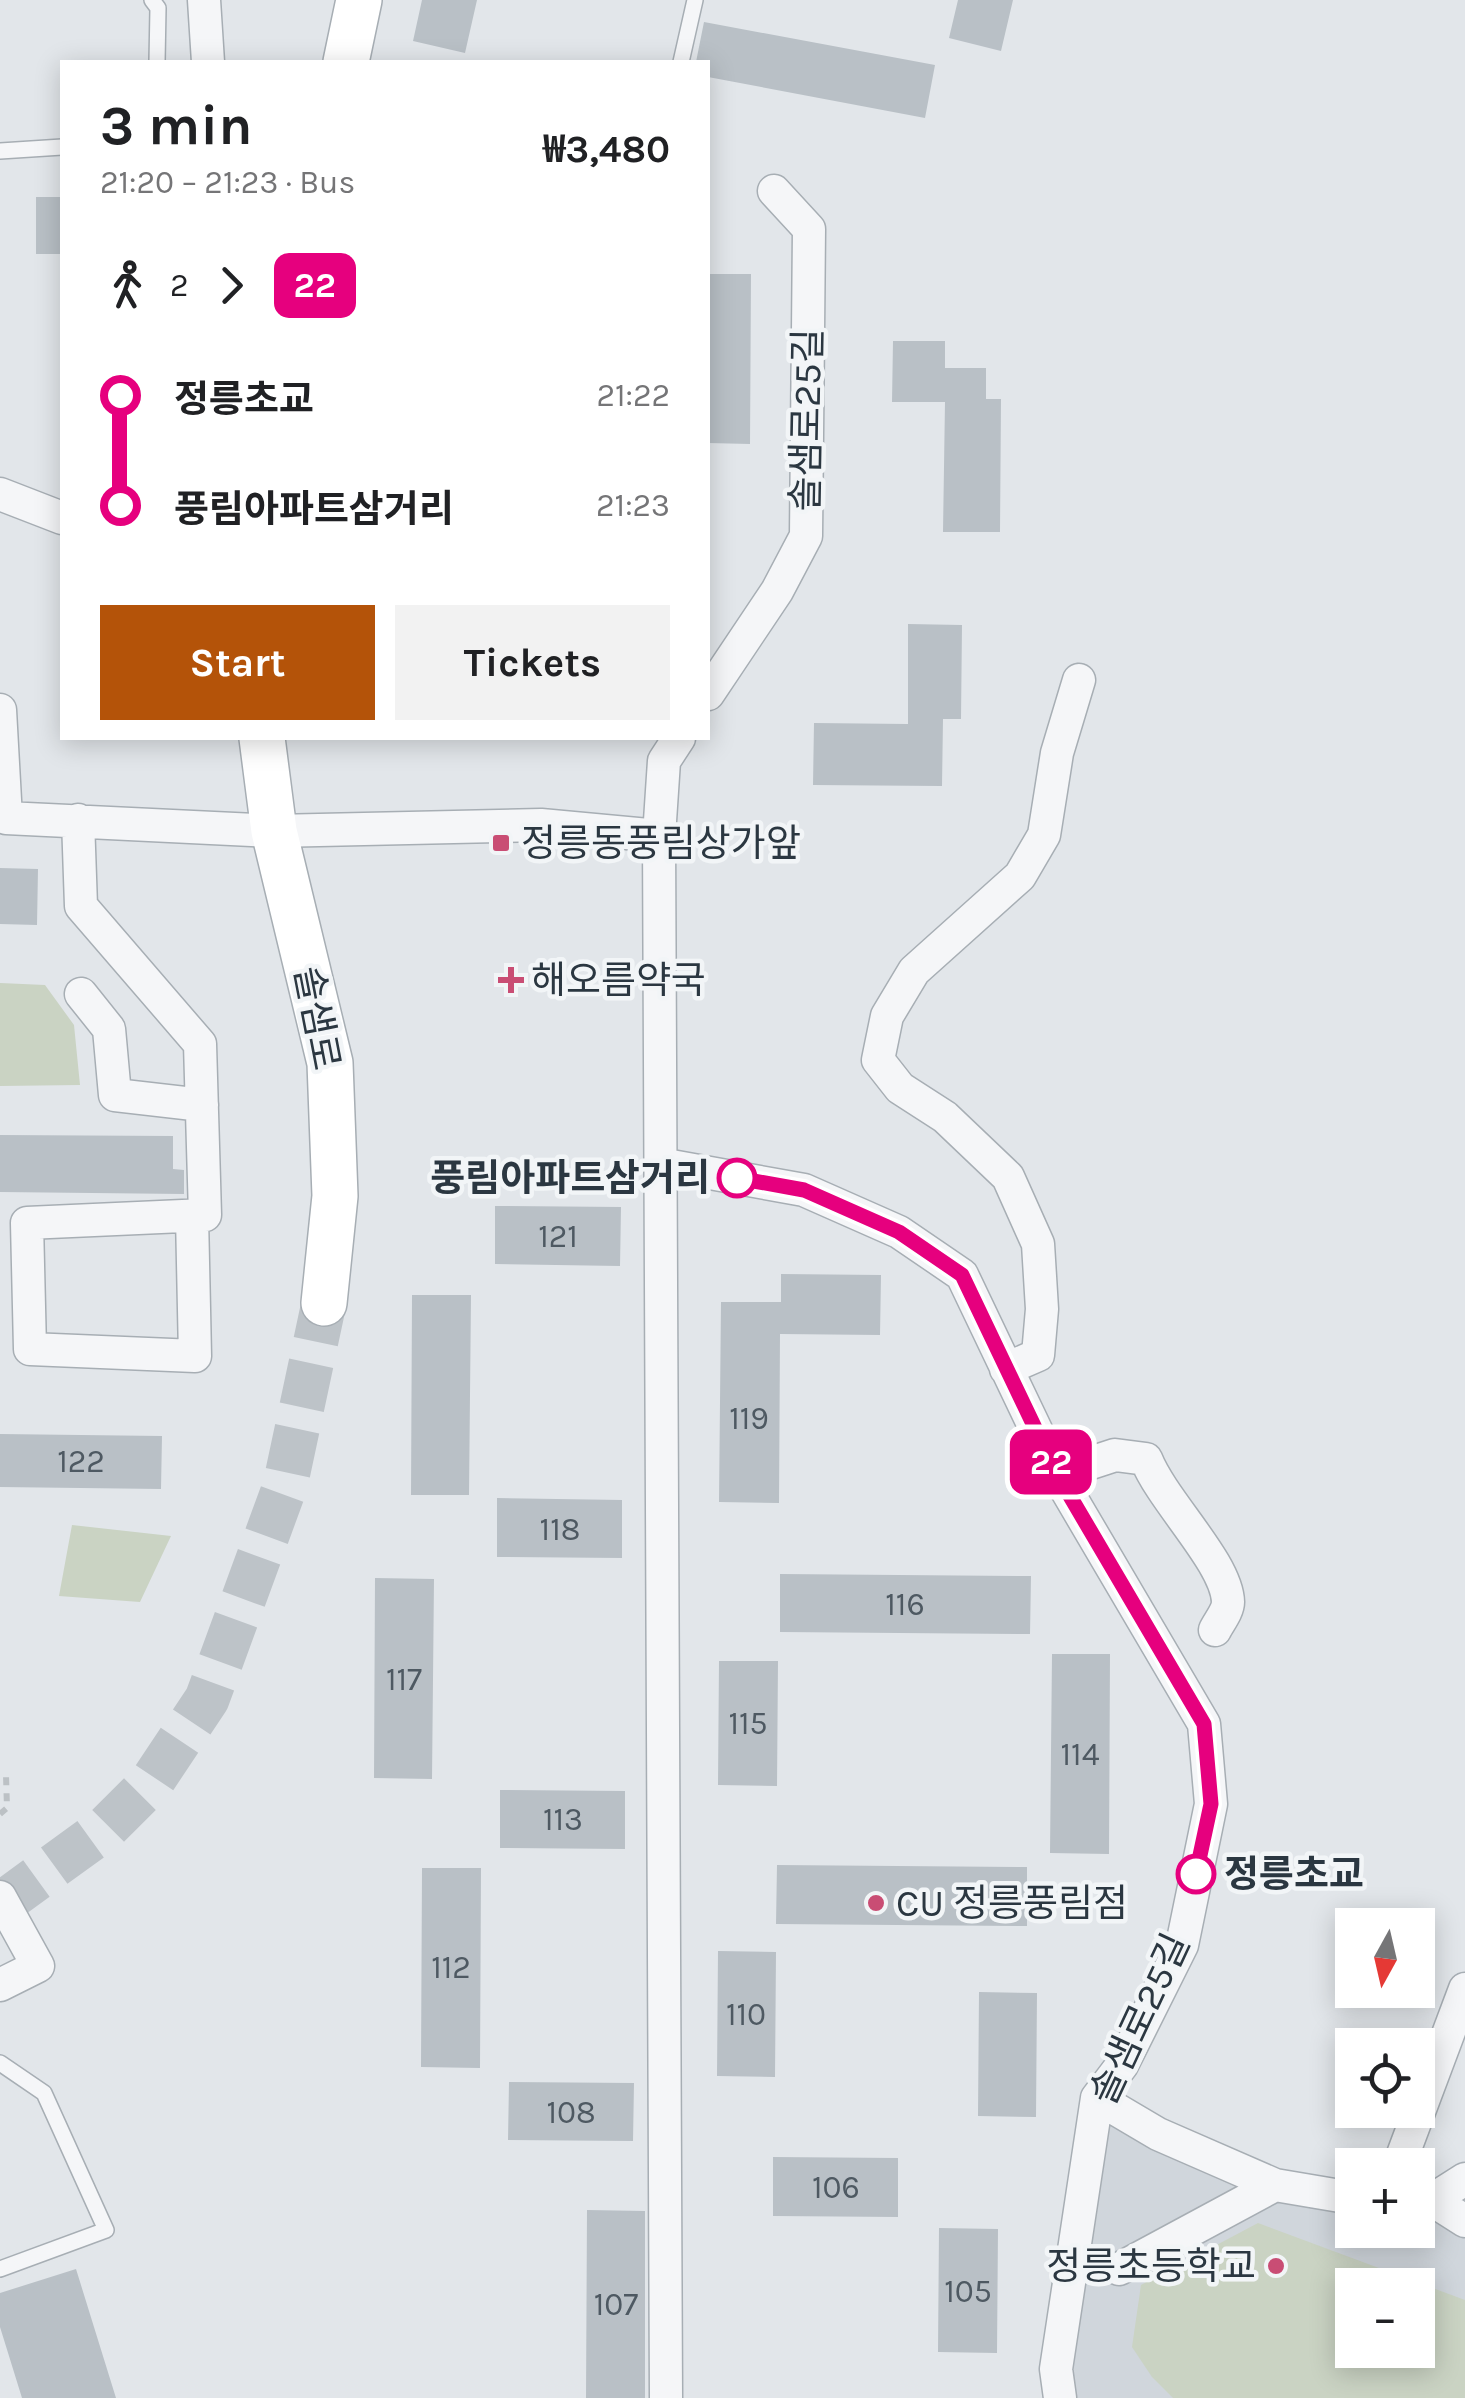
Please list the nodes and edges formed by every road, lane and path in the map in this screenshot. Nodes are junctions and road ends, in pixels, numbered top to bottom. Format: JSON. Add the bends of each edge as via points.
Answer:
{"nodes":[{"id":1,"x":152,"y":0,"type":"edge"},
{"id":2,"x":204,"y":0,"type":"edge"},
{"id":3,"x":360,"y":0,"type":"edge"},
{"id":4,"x":696,"y":0,"type":"edge"},
{"id":5,"x":156,"y":60,"type":"edge"},
{"id":6,"x":208,"y":60,"type":"edge"},
{"id":7,"x":346,"y":60,"type":"edge"},
{"id":8,"x":681,"y":60,"type":"edge"},
{"id":9,"x":60,"y":146,"type":"edge"},
{"id":10,"x":0,"y":151,"type":"edge"},
{"id":11,"x":774,"y":191,"type":"dead end"},
{"id":12,"x":0,"y":494,"type":"edge"},
{"id":13,"x":60,"y":517,"type":"edge"},
{"id":14,"x":1079,"y":680,"type":"dead end"},
{"id":15,"x":710,"y":691,"type":"edge"},
{"id":16,"x":1,"y":731,"type":"edge"},
{"id":17,"x":262,"y":740,"type":"edge"},
{"id":18,"x":678,"y":740,"type":"edge"},
{"id":19,"x":78,"y":820,"type":"junction"},
{"id":20,"x":274,"y":831,"type":"junction"},
{"id":21,"x":659,"y":836,"type":"junction"},
{"id":22,"x":81,"y":994,"type":"dead end"},
{"id":23,"x":202,"y":1106,"type":"junction"},
{"id":24,"x":660,"y":1164,"type":"junction"},
{"id":25,"x":192,"y":1216,"type":"junction"},
{"id":26,"x":324,"y":1302,"type":"tunnel mouth"},
{"id":27,"x":1006,"y":1370,"type":"junction"},
{"id":28,"x":1057,"y":1474,"type":"junction"},
{"id":29,"x":1215,"y":1630,"type":"dead end"},
{"id":30,"x":6,"y":1775,"type":"dead end"},
{"id":31,"x":0,"y":1814,"type":"edge"},
{"id":32,"x":0,"y":1897,"type":"edge"},
{"id":33,"x":0,"y":1985,"type":"edge"},
{"id":34,"x":1465,"y":1990,"type":"edge"},
{"id":35,"x":0,"y":2063,"type":"edge"},
{"id":36,"x":1097,"y":2098,"type":"junction"},
{"id":37,"x":1405,"y":2148,"type":"edge"},
{"id":38,"x":1465,"y":2179,"type":"edge"},
{"id":39,"x":1275,"y":2184,"type":"junction"},
{"id":40,"x":1435,"y":2194,"type":"edge"},
{"id":41,"x":1335,"y":2195,"type":"edge"},
{"id":42,"x":1435,"y":2206,"type":"edge"},
{"id":43,"x":1465,"y":2221,"type":"edge"},
{"id":44,"x":0,"y":2269,"type":"edge"},
{"id":45,"x":1118,"y":2269,"type":"dead end"},
{"id":46,"x":666,"y":2398,"type":"edge"},
{"id":47,"x":1060,"y":2398,"type":"edge"}],
"edges":[{"from":1,"to":5,"type":"lane","via":[[158,8]]},
{"from":2,"to":6,"type":"street"},
{"from":3,"to":7,"type":"main road"},
{"from":4,"to":8,"type":"lane"},
{"from":9,"to":10,"type":"lane"},
{"from":11,"to":15,"type":"street","name":"솔샘로25길","via":[[809,229],[806,536]]},
{"from":12,"to":13,"type":"street"},
{"from":14,"to":27,"type":"street","via":[[1057,752],[1044,835],[1020,876],[914,972],[887,1016],[878,1060],[900,1088],[945,1117],[1008,1177],[1038,1244],[1038,1355]]},
{"from":16,"to":19,"type":"street","via":[[6,818]]},
{"from":17,"to":20,"type":"main road","name":"솔샘로"},
{"from":18,"to":21,"type":"street","via":[[664,761]]},
{"from":19,"to":20,"type":"street"},
{"from":19,"to":23,"type":"street","via":[[81,906],[200,1044]]},
{"from":20,"to":21,"type":"street","via":[[541,825]]},
{"from":20,"to":26,"type":"main road","name":"솔샘로","via":[[330,1063],[335,1196]]},
{"from":21,"to":24,"type":"street"},
{"from":22,"to":23,"type":"street","via":[[109,1029],[115,1095]]},
{"from":23,"to":25,"type":"street","via":[[205,1215]]},
{"from":24,"to":27,"type":"street","name":"솔샘로25길","via":[[804,1190],[899,1232],[962,1275]]},
{"from":24,"to":46,"type":"street"},
{"from":25,"to":25,"type":"street","via":[[26,1223],[30,1349],[195,1356]]},
{"from":27,"to":28,"type":"street","name":"솔샘로25길"},
{"from":28,"to":29,"type":"street","via":[[1116,1454],[1146,1459],[1221,1573],[1228,1604]]},
{"from":28,"to":36,"type":"street","name":"솔샘로25길","via":[[1204,1724],[1211,1804],[1182,1945],[1122,2065]]},
{"from":30,"to":31,"type":"path","via":[[6,1808]]},
{"from":32,"to":33,"type":"street","via":[[38,1966]]},
{"from":34,"to":37,"type":"street"},
{"from":35,"to":44,"type":"lane","via":[[44,2094],[106,2230]]},
{"from":36,"to":39,"type":"street","via":[[1158,2134]]},
{"from":36,"to":47,"type":"street","name":"솔샘로25길","via":[[1056,2368]]},
{"from":38,"to":40,"type":"street"},
{"from":39,"to":41,"type":"street"},
{"from":39,"to":45,"type":"street"},
{"from":42,"to":43,"type":"street"}]}
